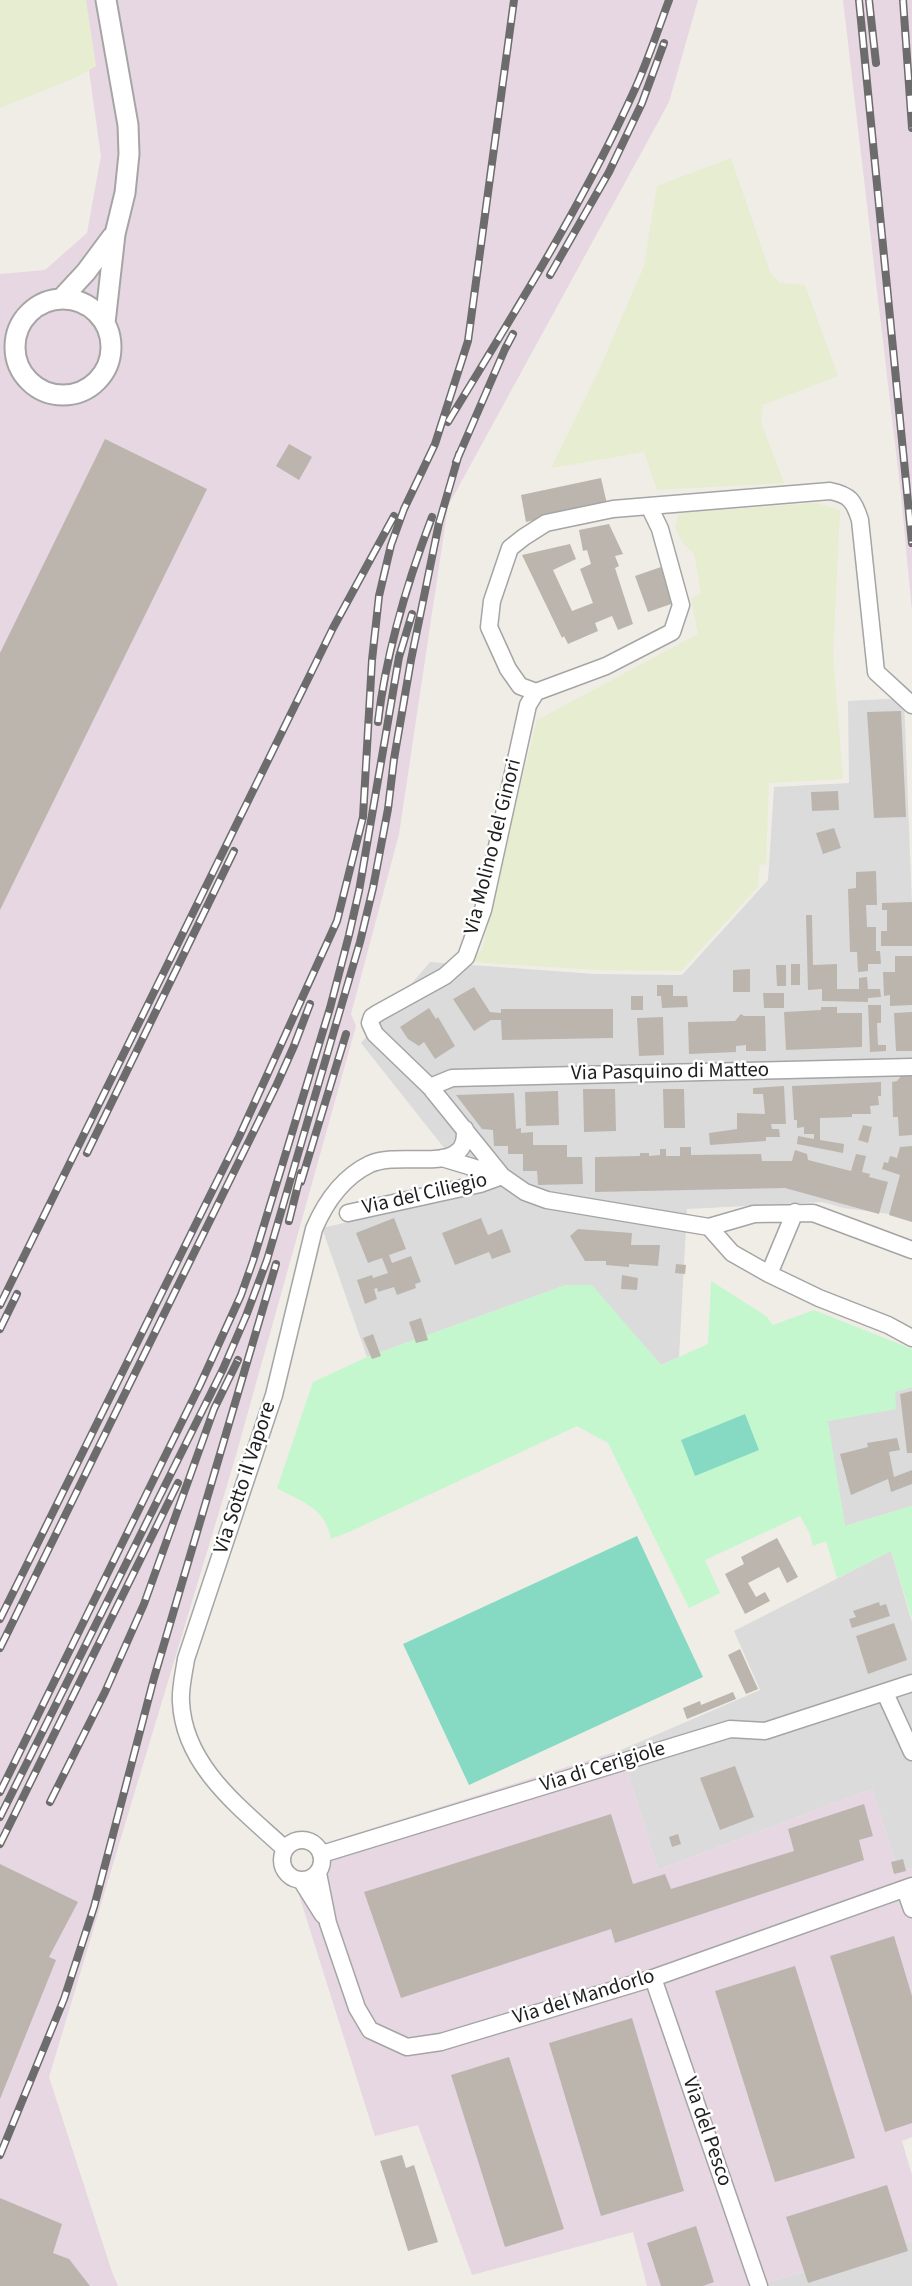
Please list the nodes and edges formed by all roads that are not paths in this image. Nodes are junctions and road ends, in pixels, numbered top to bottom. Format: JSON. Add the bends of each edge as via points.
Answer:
{"nodes":[{"id":1,"x":106,"y":0,"type":"edge"},
{"id":2,"x":115,"y":234,"type":"junction"},
{"id":3,"x":61,"y":299,"type":"junction"},
{"id":4,"x":105,"y":323,"type":"junction"},
{"id":5,"x":649,"y":506,"type":"junction"},
{"id":6,"x":536,"y":692,"type":"junction"},
{"id":7,"x":912,"y":705,"type":"edge"},
{"id":8,"x":912,"y":1067,"type":"edge"},
{"id":9,"x":430,"y":1087,"type":"junction"},
{"id":10,"x":465,"y":1129,"type":"junction"},
{"id":11,"x":442,"y":1158,"type":"junction"},
{"id":12,"x":502,"y":1176,"type":"junction"},
{"id":13,"x":795,"y":1212,"type":"junction"},
{"id":14,"x":348,"y":1213,"type":"dead end"},
{"id":15,"x":709,"y":1227,"type":"junction"},
{"id":16,"x":912,"y":1250,"type":"edge"},
{"id":17,"x":769,"y":1274,"type":"junction"},
{"id":18,"x":888,"y":1325,"type":"junction"},
{"id":19,"x":912,"y":1328,"type":"edge"},
{"id":20,"x":912,"y":1338,"type":"edge"},
{"id":21,"x":912,"y":1684,"type":"edge"},
{"id":22,"x":885,"y":1693,"type":"junction"},
{"id":23,"x":912,"y":1752,"type":"edge"},
{"id":24,"x":285,"y":1849,"type":"junction"},
{"id":25,"x":322,"y":1854,"type":"junction"},
{"id":26,"x":318,"y":1873,"type":"junction"},
{"id":27,"x":300,"y":1880,"type":"junction"},
{"id":28,"x":909,"y":1888,"type":"edge"},
{"id":29,"x":912,"y":1909,"type":"edge"},
{"id":30,"x":328,"y":1923,"type":"junction"},
{"id":31,"x":653,"y":1978,"type":"junction"},
{"id":32,"x":759,"y":2286,"type":"edge"}],
"edges":[{"from":1,"to":2,"type":"street","via":[[129,144],[125,193]]},
{"from":2,"to":3,"type":"street"},
{"from":2,"to":4,"type":"street"},
{"from":3,"to":4,"type":"street","via":[[86,305]]},
{"from":3,"to":4,"type":"street","via":[[35,307],[18,328],[15,354],[19,367],[37,388],[65,396],[96,382],[110,360]]},
{"from":5,"to":6,"type":"street","via":[[681,605],[672,632],[606,666]]},
{"from":5,"to":6,"type":"street","via":[[546,523],[510,548],[492,601],[489,627],[520,686]]},
{"from":5,"to":7,"type":"street","via":[[830,491],[844,494],[856,505],[860,520],[876,672]]},
{"from":6,"to":9,"type":"street","name":"Via Molino del Ginori","via":[[528,705],[483,910],[466,957],[445,976],[370,1023],[375,1034]]},
{"from":8,"to":9,"type":"street","name":"Via Pasquino di Matteo","via":[[452,1078]]},
{"from":9,"to":10,"type":"street"},
{"from":10,"to":11,"type":"street","via":[[462,1147]]},
{"from":10,"to":12,"type":"street"},
{"from":11,"to":12,"type":"street","name":"Via Sotto il Vapore"},
{"from":11,"to":24,"type":"street","name":"Via Sotto il Vapore","via":[[389,1158],[370,1165],[352,1176],[322,1210],[274,1395],[186,1659],[181,1702],[189,1740],[224,1793]]},
{"from":12,"to":14,"type":"street","name":"Via del Ciliegio"},
{"from":12,"to":15,"type":"street","via":[[547,1200]]},
{"from":13,"to":15,"type":"street","via":[[754,1214]]},
{"from":13,"to":16,"type":"street","via":[[813,1213]]},
{"from":13,"to":17,"type":"street"},
{"from":15,"to":17,"type":"street","via":[[732,1253]]},
{"from":17,"to":18,"type":"street"},
{"from":18,"to":19,"type":"street"},
{"from":18,"to":20,"type":"street"},
{"from":21,"to":22,"type":"street","name":"Via di Cerigiole"},
{"from":22,"to":23,"type":"street"},
{"from":22,"to":25,"type":"street","name":"Via di Cerigiole","via":[[765,1731],[730,1729]]},
{"from":24,"to":25,"type":"street","via":[[305,1840]]},
{"from":24,"to":27,"type":"street","via":[[286,1871]]},
{"from":25,"to":26,"type":"street"},
{"from":26,"to":27,"type":"street"},
{"from":26,"to":30,"type":"street","name":"Via del Mandorlo"},
{"from":27,"to":30,"type":"street","name":"Via del Mandorlo"},
{"from":28,"to":29,"type":"street","name":"Via del Mandorlo"},
{"from":28,"to":31,"type":"street","name":"Via del Mandorlo"},
{"from":30,"to":31,"type":"street","name":"Via del Mandorlo","via":[[357,2008],[370,2029],[407,2047],[441,2042]]},
{"from":31,"to":32,"type":"street","name":"Via del Pesco"}]}
